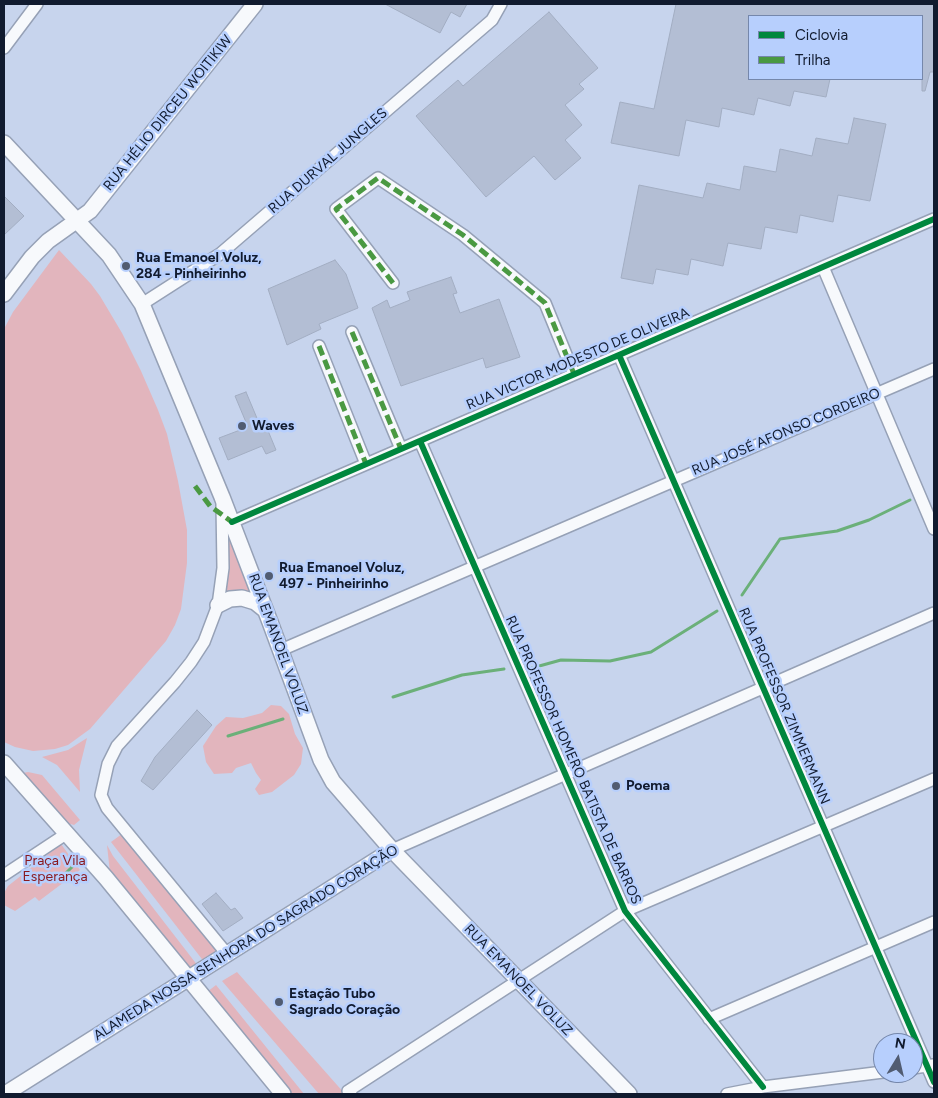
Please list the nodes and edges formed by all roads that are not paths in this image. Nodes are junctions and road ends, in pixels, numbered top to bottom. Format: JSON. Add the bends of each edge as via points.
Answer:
{"nodes":[{"id":1,"x":37,"y":4,"type":"edge"},
{"id":2,"x":255,"y":4,"type":"edge"},
{"id":3,"x":501,"y":4,"type":"edge"},
{"id":4,"x":4,"y":48,"type":"edge"},
{"id":5,"x":4,"y":143,"type":"edge"},
{"id":6,"x":934,"y":219,"type":"edge"},
{"id":7,"x":78,"y":220,"type":"junction"},
{"id":8,"x":823,"y":267,"type":"junction"},
{"id":9,"x":393,"y":283,"type":"dead end"},
{"id":10,"x":4,"y":294,"type":"edge"},
{"id":11,"x":142,"y":304,"type":"junction"},
{"id":12,"x":352,"y":332,"type":"dead end"},
{"id":13,"x":319,"y":346,"type":"dead end"},
{"id":14,"x":619,"y":355,"type":"junction"},
{"id":15,"x":934,"y":369,"type":"edge"},
{"id":16,"x":574,"y":374,"type":"junction"},
{"id":17,"x":876,"y":394,"type":"junction"},
{"id":18,"x":420,"y":441,"type":"junction"},
{"id":19,"x":401,"y":449,"type":"junction"},
{"id":20,"x":366,"y":464,"type":"junction"},
{"id":21,"x":673,"y":481,"type":"junction"},
{"id":22,"x":222,"y":497,"type":"junction"},
{"id":23,"x":232,"y":522,"type":"junction"},
{"id":24,"x":934,"y":529,"type":"edge"},
{"id":25,"x":475,"y":567,"type":"junction"},
{"id":26,"x":218,"y":605,"type":"junction"},
{"id":27,"x":266,"y":610,"type":"junction"},
{"id":28,"x":934,"y":613,"type":"edge"},
{"id":29,"x":280,"y":650,"type":"junction"},
{"id":30,"x":763,"y":688,"type":"junction"},
{"id":31,"x":4,"y":763,"type":"edge"},
{"id":32,"x":10,"y":774,"type":"edge"},
{"id":33,"x":565,"y":774,"type":"junction"},
{"id":34,"x":934,"y":779,"type":"edge"},
{"id":35,"x":823,"y":826,"type":"junction"},
{"id":36,"x":66,"y":834,"type":"junction"},
{"id":37,"x":392,"y":850,"type":"junction"},
{"id":38,"x":4,"y":875,"type":"edge"},
{"id":39,"x":625,"y":911,"type":"junction"},
{"id":40,"x":934,"y":922,"type":"edge"},
{"id":41,"x":875,"y":948,"type":"junction"},
{"id":42,"x":227,"y":954,"type":"junction"},
{"id":43,"x":188,"y":979,"type":"junction"},
{"id":44,"x":519,"y":981,"type":"junction"},
{"id":45,"x":709,"y":1019,"type":"junction"},
{"id":46,"x":930,"y":1065,"type":"edge"},
{"id":47,"x":873,"y":1073,"type":"edge"},
{"id":48,"x":934,"y":1082,"type":"edge"},
{"id":49,"x":763,"y":1088,"type":"junction"},
{"id":50,"x":350,"y":1093,"type":"edge"},
{"id":51,"x":5,"y":1094,"type":"edge"},
{"id":52,"x":283,"y":1094,"type":"edge"},
{"id":53,"x":629,"y":1094,"type":"edge"},
{"id":54,"x":727,"y":1094,"type":"edge"}],
"edges":[{"from":1,"to":4,"type":"street"},
{"from":2,"to":7,"type":"main road","name":"RUA HÉLIO DIRCEU WOITIKIW","via":[[90,211]]},
{"from":3,"to":11,"type":"street","name":"RUA DURVAL JUNGLES","via":[[492,20],[220,254]]},
{"from":5,"to":7,"type":"main road","name":"RUA EMANOEL VOLUZ"},
{"from":6,"to":8,"type":"street","name":"RUA VICTOR MODESTO DE OLIVEIRA"},
{"from":7,"to":10,"type":"main road","name":"RUA HÉLIO DIRCEU WOITIKIW","via":[[48,241]]},
{"from":7,"to":11,"type":"main road","name":"RUA EMANOEL VOLUZ","via":[[109,255]]},
{"from":8,"to":14,"type":"street","name":"RUA VICTOR MODESTO DE OLIVEIRA"},
{"from":8,"to":17,"type":"street"},
{"from":9,"to":16,"type":"street","via":[[336,209],[378,178],[463,235],[544,302]]},
{"from":11,"to":22,"type":"main road","name":"RUA EMANOEL VOLUZ"},
{"from":12,"to":19,"type":"street"},
{"from":13,"to":20,"type":"street"},
{"from":14,"to":16,"type":"street","name":"RUA VICTOR MODESTO DE OLIVEIRA"},
{"from":14,"to":21,"type":"street","name":"RUA PROFESSOR ZIMMERMANN"},
{"from":15,"to":17,"type":"street","name":"RUA JOSÉ AFONSO CORDEIRO"},
{"from":16,"to":18,"type":"street","name":"RUA VICTOR MODESTO DE OLIVEIRA"},
{"from":17,"to":21,"type":"street","name":"RUA JOSÉ AFONSO CORDEIRO"},
{"from":17,"to":24,"type":"street"},
{"from":18,"to":19,"type":"street","name":"RUA VICTOR MODESTO DE OLIVEIRA"},
{"from":18,"to":25,"type":"street","name":"RUA PROFESSOR HOMERO BATISTA DE BARROS"},
{"from":19,"to":20,"type":"street","name":"RUA VICTOR MODESTO DE OLIVEIRA"},
{"from":20,"to":23,"type":"street","name":"RUA VICTOR MODESTO DE OLIVEIRA"},
{"from":21,"to":25,"type":"street","name":"RUA JOSÉ AFONSO CORDEIRO"},
{"from":21,"to":30,"type":"street","name":"RUA PROFESSOR ZIMMERMANN"},
{"from":22,"to":23,"type":"main road","name":"RUA EMANOEL VOLUZ"},
{"from":22,"to":26,"type":"street","via":[[223,568]]},
{"from":23,"to":27,"type":"main road","name":"RUA EMANOEL VOLUZ"},
{"from":25,"to":29,"type":"street","name":"RUA JOSÉ AFONSO CORDEIRO"},
{"from":25,"to":33,"type":"street","name":"RUA PROFESSOR HOMERO BATISTA DE BARROS"},
{"from":26,"to":27,"type":"main road","via":[[242,598]]},
{"from":26,"to":42,"type":"street","via":[[204,642],[191,662],[117,746],[108,764],[101,795],[106,808]]},
{"from":27,"to":29,"type":"main road","name":"RUA EMANOEL VOLUZ"},
{"from":28,"to":30,"type":"street","name":"ALAMEDA NOSSA SENHORA DO SAGRADO CORAÇÃO"},
{"from":29,"to":37,"type":"main road","name":"RUA EMANOEL VOLUZ","via":[[325,768],[333,782]]},
{"from":30,"to":33,"type":"street","name":"ALAMEDA NOSSA SENHORA DO SAGRADO CORAÇÃO"},
{"from":30,"to":35,"type":"street","name":"RUA PROFESSOR ZIMMERMANN"},
{"from":31,"to":32,"type":"main road"},
{"from":32,"to":36,"type":"main road"},
{"from":33,"to":37,"type":"street","name":"ALAMEDA NOSSA SENHORA DO SAGRADO CORAÇÃO"},
{"from":33,"to":39,"type":"street","name":"RUA PROFESSOR HOMERO BATISTA DE BARROS"},
{"from":34,"to":35,"type":"street"},
{"from":35,"to":39,"type":"street"},
{"from":35,"to":41,"type":"street","name":"RUA PROFESSOR ZIMMERMANN"},
{"from":36,"to":38,"type":"street"},
{"from":36,"to":43,"type":"main road"},
{"from":37,"to":42,"type":"main road","name":"ALAMEDA NOSSA SENHORA DO SAGRADO CORAÇÃO"},
{"from":37,"to":44,"type":"main road","name":"RUA EMANOEL VOLUZ"},
{"from":39,"to":44,"type":"street"},
{"from":39,"to":45,"type":"street","name":"RUA PROFESSOR HOMERO BATISTA DE BARROS"},
{"from":40,"to":41,"type":"street"},
{"from":41,"to":45,"type":"street"},
{"from":41,"to":46,"type":"street","name":"RUA PROFESSOR ZIMMERMANN"},
{"from":42,"to":43,"type":"main road","name":"ALAMEDA NOSSA SENHORA DO SAGRADO CORAÇÃO"},
{"from":43,"to":51,"type":"main road","name":"ALAMEDA NOSSA SENHORA DO SAGRADO CORAÇÃO"},
{"from":43,"to":52,"type":"main road"},
{"from":44,"to":50,"type":"street"},
{"from":44,"to":53,"type":"main road","name":"RUA EMANOEL VOLUZ"},
{"from":45,"to":49,"type":"street","name":"RUA PROFESSOR HOMERO BATISTA DE BARROS"},
{"from":46,"to":48,"type":"street","name":"RUA PROFESSOR ZIMMERMANN"},
{"from":47,"to":49,"type":"street"},
{"from":49,"to":54,"type":"street"}]}
